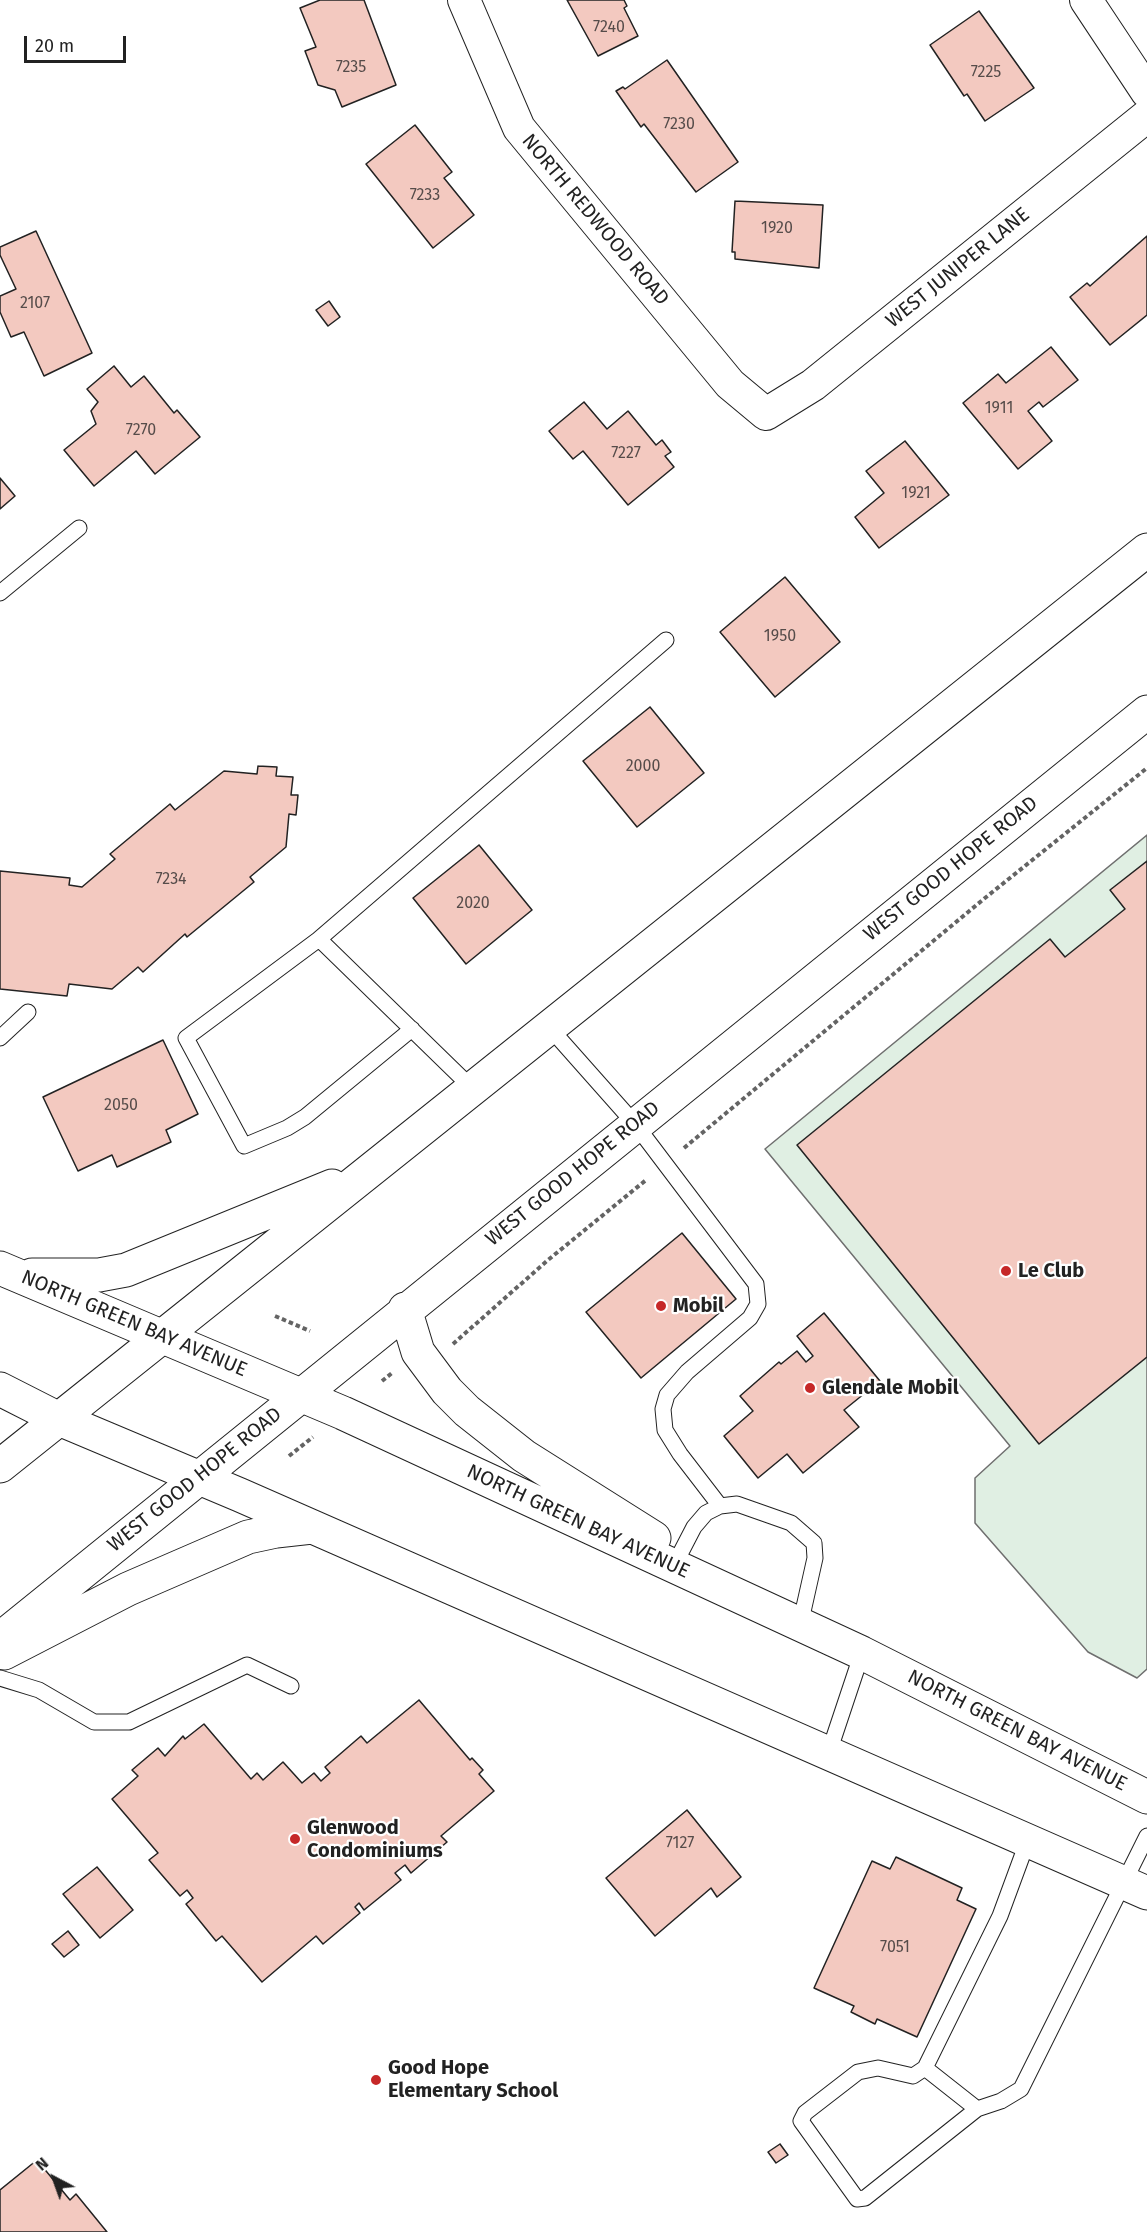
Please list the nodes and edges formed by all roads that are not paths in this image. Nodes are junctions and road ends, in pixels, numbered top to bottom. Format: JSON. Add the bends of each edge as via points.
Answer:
{"nodes":[{"id":1,"x":464,"y":0,"type":"edge"},
{"id":2,"x":1086,"y":0,"type":"edge"},
{"id":3,"x":1147,"y":92,"type":"edge"},
{"id":4,"x":1147,"y":116,"type":"edge"},
{"id":5,"x":766,"y":414,"type":"joint"},
{"id":6,"x":80,"y":528,"type":"dead end"},
{"id":7,"x":1147,"y":550,"type":"edge"},
{"id":8,"x":0,"y":593,"type":"edge"},
{"id":9,"x":666,"y":640,"type":"dead end"},
{"id":10,"x":1147,"y":712,"type":"edge"},
{"id":11,"x":319,"y":939,"type":"junction"},
{"id":12,"x":28,"y":1012,"type":"dead end"},
{"id":13,"x":549,"y":1027,"type":"junction"},
{"id":14,"x":412,"y":1029,"type":"junction"},
{"id":15,"x":0,"y":1038,"type":"edge"},
{"id":16,"x":472,"y":1088,"type":"junction"},
{"id":17,"x":634,"y":1124,"type":"junction"},
{"id":18,"x":367,"y":1172,"type":"junction"},
{"id":19,"x":8,"y":1271,"type":"edge"},
{"id":20,"x":405,"y":1309,"type":"junction"},
{"id":21,"x":161,"y":1336,"type":"junction"},
{"id":22,"x":0,"y":1389,"type":"edge"},
{"id":23,"x":301,"y":1393,"type":"junction"},
{"id":24,"x":57,"y":1418,"type":"junction"},
{"id":25,"x":0,"y":1466,"type":"edge"},
{"id":26,"x":201,"y":1477,"type":"junction"},
{"id":27,"x":720,"y":1506,"type":"junction"},
{"id":28,"x":315,"y":1527,"type":"junction"},
{"id":29,"x":680,"y":1554,"type":"junction"},
{"id":30,"x":767,"y":1609,"type":"junction"},
{"id":31,"x":800,"y":1625,"type":"junction"},
{"id":32,"x":0,"y":1639,"type":"edge"},
{"id":33,"x":862,"y":1653,"type":"junction"},
{"id":34,"x":0,"y":1655,"type":"edge"},
{"id":35,"x":0,"y":1678,"type":"edge"},
{"id":36,"x":291,"y":1686,"type":"dead end"},
{"id":37,"x":829,"y":1752,"type":"junction"},
{"id":38,"x":1147,"y":1797,"type":"edge"},
{"id":39,"x":1147,"y":1836,"type":"edge"},
{"id":40,"x":1028,"y":1840,"type":"junction"},
{"id":41,"x":1136,"y":1888,"type":"edge"},
{"id":42,"x":926,"y":2068,"type":"junction"},
{"id":43,"x":977,"y":2109,"type":"junction"}],
"edges":[{"from":1,"to":5,"type":"street","name":"NORTH REDWOOD ROAD","via":[[519,128],[730,384]]},
{"from":2,"to":3,"type":"street"},
{"from":4,"to":5,"type":"street","name":"WEST JUNIPER LANE","via":[[813,385]]},
{"from":6,"to":8,"type":"lane"},
{"from":7,"to":13,"type":"main road"},
{"from":9,"to":11,"type":"lane"},
{"from":10,"to":17,"type":"main road","name":"WEST GOOD HOPE ROAD"},
{"from":11,"to":14,"type":"lane"},
{"from":11,"to":14,"type":"lane","via":[[186,1038],[244,1146],[304,1117]]},
{"from":12,"to":15,"type":"lane"},
{"from":13,"to":16,"type":"main road"},
{"from":13,"to":17,"type":"lane"},
{"from":14,"to":16,"type":"lane"},
{"from":16,"to":18,"type":"main road"},
{"from":17,"to":20,"type":"main road","name":"WEST GOOD HOPE ROAD"},
{"from":17,"to":27,"type":"lane","via":[[756,1284],[758,1305],[750,1318],[687,1372],[667,1395],[663,1409],[665,1430]]},
{"from":18,"to":19,"type":"main road","via":[[126,1270],[99,1275]]},
{"from":18,"to":21,"type":"main road"},
{"from":19,"to":21,"type":"main road","name":"NORTH GREEN BAY AVENUE"},
{"from":20,"to":23,"type":"main road","name":"WEST GOOD HOPE ROAD"},
{"from":20,"to":29,"type":"main road","via":[[418,1352],[467,1411],[524,1455]]},
{"from":21,"to":23,"type":"main road","name":"NORTH GREEN BAY AVENUE"},
{"from":21,"to":24,"type":"main road"},
{"from":22,"to":24,"type":"main road"},
{"from":23,"to":26,"type":"main road","name":"WEST GOOD HOPE ROAD"},
{"from":23,"to":30,"type":"main road","name":"NORTH GREEN BAY AVENUE"},
{"from":24,"to":25,"type":"main road"},
{"from":24,"to":26,"type":"main road"},
{"from":26,"to":28,"type":"main road"},
{"from":26,"to":32,"type":"main road","name":"WEST GOOD HOPE ROAD"},
{"from":27,"to":29,"type":"lane","via":[[706,1513],[694,1527]]},
{"from":27,"to":31,"type":"lane","via":[[737,1504],[791,1523],[814,1543],[815,1558]]},
{"from":28,"to":34,"type":"main road","via":[[248,1537],[128,1589]]},
{"from":28,"to":37,"type":"main road"},
{"from":29,"to":30,"type":"main road"},
{"from":30,"to":31,"type":"main road","name":"NORTH GREEN BAY AVENUE"},
{"from":31,"to":33,"type":"main road","name":"NORTH GREEN BAY AVENUE"},
{"from":33,"to":37,"type":"lane"},
{"from":33,"to":38,"type":"main road","name":"NORTH GREEN BAY AVENUE"},
{"from":35,"to":36,"type":"lane","via":[[39,1690],[94,1722],[129,1722],[247,1665]]},
{"from":37,"to":40,"type":"main road"},
{"from":39,"to":41,"type":"lane"},
{"from":40,"to":41,"type":"main road"},
{"from":40,"to":42,"type":"lane","via":[[1000,1916]]},
{"from":41,"to":43,"type":"lane","via":[[1021,2089]]},
{"from":42,"to":43,"type":"lane"},
{"from":42,"to":43,"type":"lane","via":[[913,2076],[878,2068],[858,2072],[805,2113],[801,2121],[804,2129],[857,2199],[865,2198]]}]}
